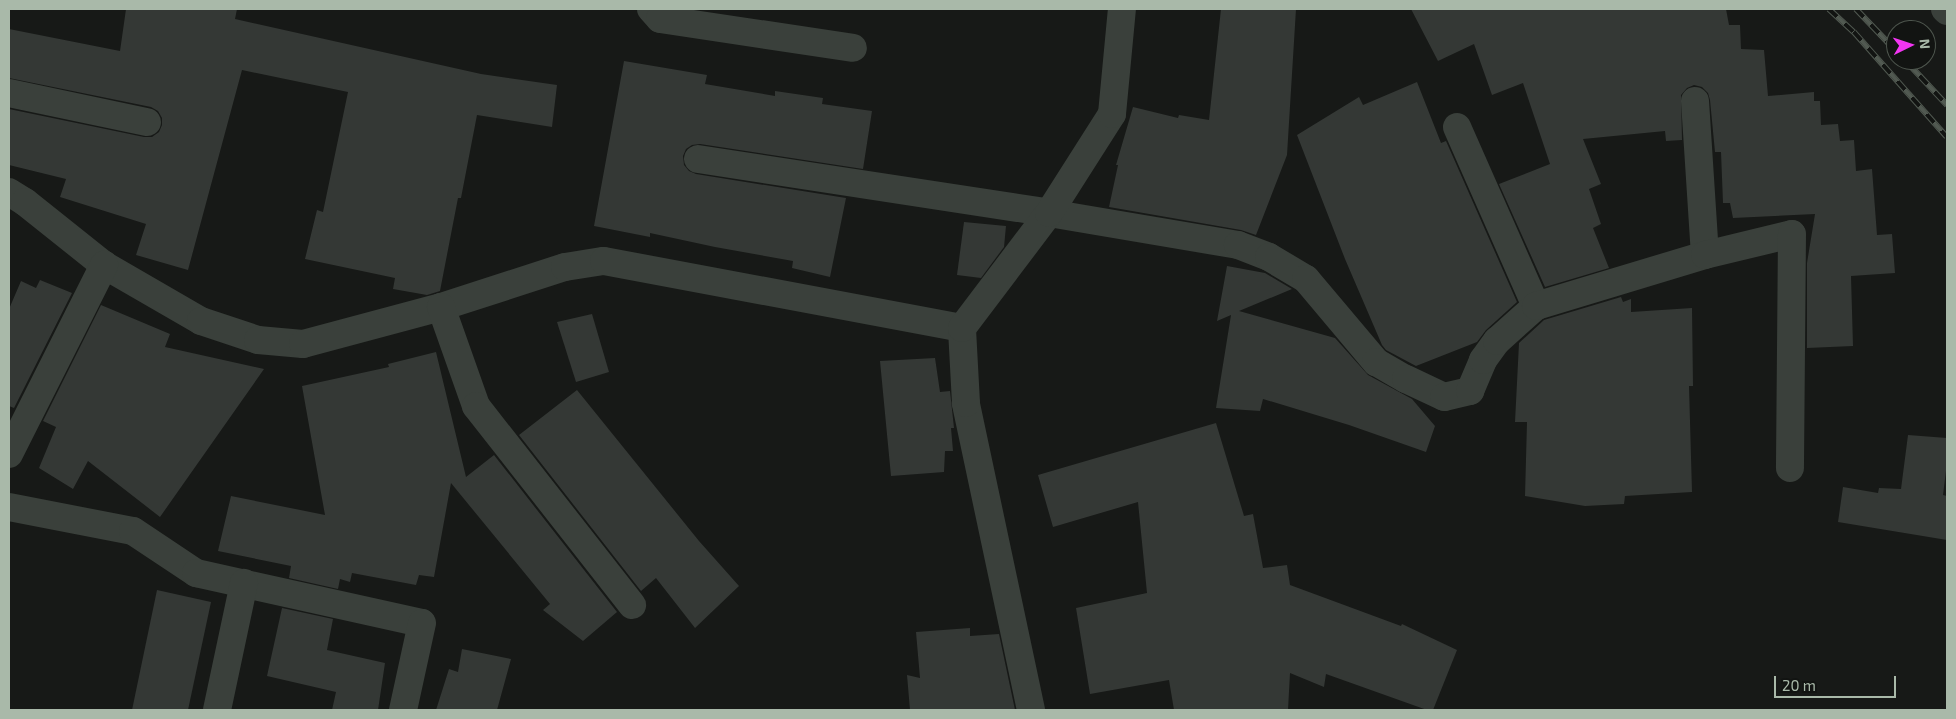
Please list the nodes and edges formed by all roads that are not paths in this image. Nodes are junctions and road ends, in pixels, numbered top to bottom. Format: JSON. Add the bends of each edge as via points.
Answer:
{"nodes":[{"id":1,"x":650,"y":9,"type":"edge"},
{"id":2,"x":1122,"y":9,"type":"edge"},
{"id":3,"x":853,"y":48,"type":"dead end"},
{"id":4,"x":9,"y":93,"type":"edge"},
{"id":5,"x":1695,"y":101,"type":"dead end"},
{"id":6,"x":147,"y":122,"type":"dead end"},
{"id":7,"x":1457,"y":127,"type":"dead end"},
{"id":8,"x":698,"y":159,"type":"dead end"},
{"id":9,"x":9,"y":192,"type":"edge"},
{"id":10,"x":1049,"y":213,"type":"junction"},
{"id":11,"x":1705,"y":255,"type":"junction"},
{"id":12,"x":104,"y":265,"type":"junction"},
{"id":13,"x":1536,"y":306,"type":"junction"},
{"id":14,"x":441,"y":307,"type":"junction"},
{"id":15,"x":962,"y":328,"type":"junction"},
{"id":16,"x":9,"y":454,"type":"edge"},
{"id":17,"x":1790,"y":468,"type":"dead end"},
{"id":18,"x":9,"y":507,"type":"edge"},
{"id":19,"x":244,"y":583,"type":"junction"},
{"id":20,"x":632,"y":605,"type":"dead end"},
{"id":21,"x":217,"y":710,"type":"edge"},
{"id":22,"x":404,"y":710,"type":"edge"},
{"id":23,"x":1031,"y":710,"type":"edge"}],
"edges":[{"from":1,"to":3,"type":"street","via":[[660,19]]},
{"from":2,"to":10,"type":"street","via":[[1112,114]]},
{"from":4,"to":6,"type":"street"},
{"from":5,"to":11,"type":"street"},
{"from":7,"to":13,"type":"street"},
{"from":8,"to":10,"type":"street"},
{"from":9,"to":12,"type":"street"},
{"from":10,"to":13,"type":"street","via":[[1238,245],[1269,257],[1306,279],[1376,362],[1444,397],[1470,391],[1483,360],[1497,340]]},
{"from":10,"to":15,"type":"street"},
{"from":11,"to":13,"type":"street"},
{"from":11,"to":17,"type":"street","via":[[1792,234]]},
{"from":12,"to":14,"type":"street","via":[[201,321],[258,340],[303,344]]},
{"from":12,"to":16,"type":"street"},
{"from":14,"to":15,"type":"street","via":[[565,267],[604,261]]},
{"from":14,"to":20,"type":"street","via":[[476,406]]},
{"from":15,"to":23,"type":"street","via":[[966,403]]},
{"from":18,"to":19,"type":"street","via":[[133,531],[196,572]]},
{"from":19,"to":21,"type":"street"},
{"from":19,"to":22,"type":"street","via":[[422,623]]}]}
